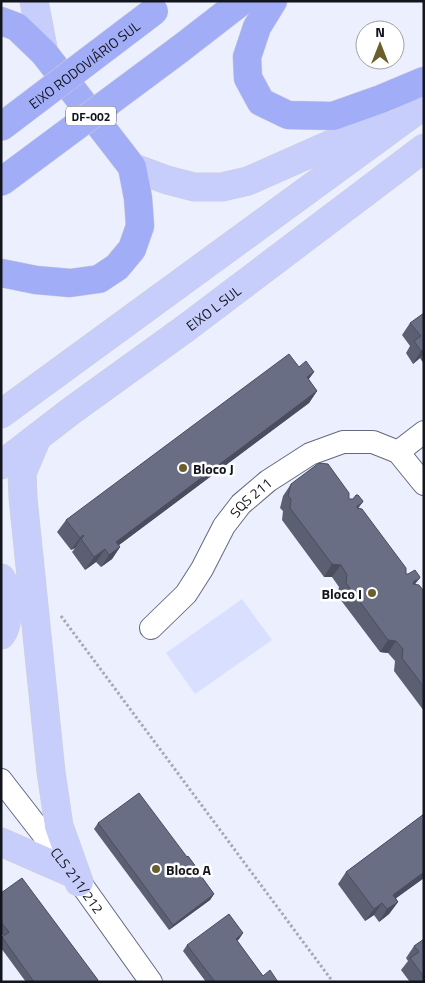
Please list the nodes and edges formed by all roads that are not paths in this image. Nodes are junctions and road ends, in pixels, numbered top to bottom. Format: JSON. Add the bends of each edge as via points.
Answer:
{"nodes":[{"id":1,"x":34,"y":1,"type":"edge"},
{"id":2,"x":242,"y":1,"type":"edge"},
{"id":3,"x":273,"y":1,"type":"edge"},
{"id":4,"x":160,"y":6,"type":"edge"},
{"id":5,"x":1,"y":20,"type":"edge"},
{"id":6,"x":44,"y":52,"type":"junction"},
{"id":7,"x":424,"y":81,"type":"edge"},
{"id":8,"x":424,"y":104,"type":"edge"},
{"id":9,"x":1,"y":127,"type":"edge"},
{"id":10,"x":424,"y":148,"type":"edge"},
{"id":11,"x":132,"y":167,"type":"junction"},
{"id":12,"x":1,"y":182,"type":"edge"},
{"id":13,"x":1,"y":273,"type":"edge"},
{"id":14,"x":1,"y":414,"type":"edge"},
{"id":15,"x":424,"y":432,"type":"edge"},
{"id":16,"x":38,"y":437,"type":"junction"},
{"id":17,"x":398,"y":452,"type":"junction"},
{"id":18,"x":1,"y":465,"type":"edge"},
{"id":19,"x":424,"y":484,"type":"edge"},
{"id":20,"x":1,"y":578,"type":"edge"},
{"id":21,"x":152,"y":628,"type":"dead end"},
{"id":22,"x":1,"y":635,"type":"edge"},
{"id":23,"x":1,"y":780,"type":"edge"},
{"id":24,"x":1,"y":842,"type":"edge"},
{"id":25,"x":76,"y":878,"type":"junction"},
{"id":26,"x":151,"y":982,"type":"edge"}],
"edges":[{"from":1,"to":6,"type":"main road"},
{"from":2,"to":12,"type":"highway","number":"DF-002","bridge":true},
{"from":3,"to":7,"type":"highway","via":[[257,28],[247,57],[248,78],[261,102],[288,115],[333,116]]},
{"from":4,"to":9,"type":"highway","name":"EIXO RODOVIÁRIO SUL","bridge":true},
{"from":5,"to":6,"type":"highway","via":[[17,27]]},
{"from":6,"to":11,"type":"highway"},
{"from":8,"to":11,"type":"main road","via":[[248,181],[222,187],[194,187]]},
{"from":8,"to":14,"type":"main road"},
{"from":10,"to":16,"type":"main road","name":"EIXO L SUL"},
{"from":11,"to":13,"type":"highway","via":[[140,226],[132,249],[117,267],[99,279],[70,283]]},
{"from":15,"to":17,"type":"street"},
{"from":16,"to":18,"type":"main road","name":"EIXO L SUL"},
{"from":16,"to":25,"type":"main road","via":[[22,473],[23,498],[51,772],[60,826]]},
{"from":17,"to":19,"type":"street","name":"SQS 211"},
{"from":17,"to":21,"type":"street","name":"SQS 211","via":[[373,442],[343,442],[310,454],[268,481],[241,504],[224,526],[186,594]]},
{"from":20,"to":22,"type":"main road","via":[[6,586],[8,610]]},
{"from":23,"to":25,"type":"street","name":"CLS 211/212"},
{"from":24,"to":25,"type":"main road"},
{"from":25,"to":26,"type":"street","name":"CLS 211/212"}]}
